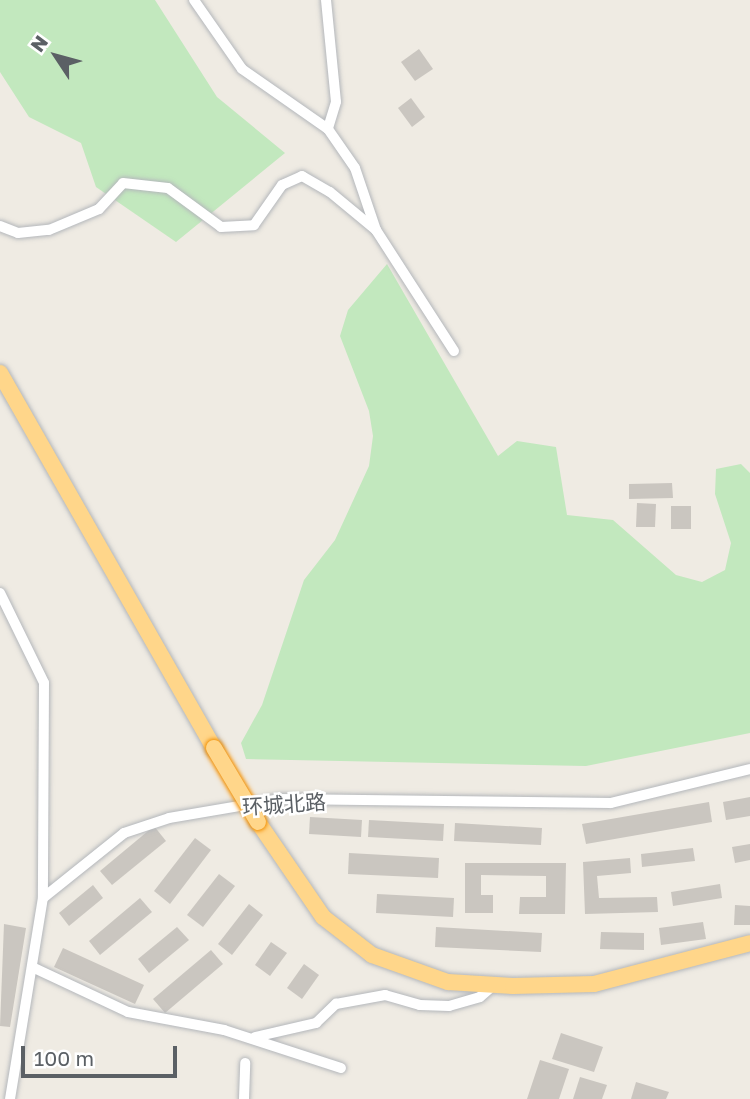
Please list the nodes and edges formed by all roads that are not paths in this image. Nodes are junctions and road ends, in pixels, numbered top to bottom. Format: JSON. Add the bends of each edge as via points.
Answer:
{"nodes":[{"id":1,"x":194,"y":0,"type":"edge"},
{"id":2,"x":326,"y":0,"type":"edge"},
{"id":3,"x":328,"y":129,"type":"junction"},
{"id":4,"x":0,"y":226,"type":"edge"},
{"id":5,"x":376,"y":230,"type":"junction"},
{"id":6,"x":454,"y":351,"type":"dead end"},
{"id":7,"x":0,"y":373,"type":"edge"},
{"id":8,"x":0,"y":593,"type":"edge"},
{"id":9,"x":750,"y":769,"type":"edge"},
{"id":10,"x":43,"y":898,"type":"junction"},
{"id":11,"x":750,"y":943,"type":"edge"},
{"id":12,"x":32,"y":967,"type":"junction"},
{"id":13,"x":494,"y":985,"type":"junction"},
{"id":14,"x":252,"y":1037,"type":"junction"},
{"id":15,"x":244,"y":1063,"type":"dead end"},
{"id":16,"x":341,"y":1068,"type":"dead end"},
{"id":17,"x":10,"y":1099,"type":"edge"},
{"id":18,"x":244,"y":1099,"type":"edge"}],
"edges":[{"from":1,"to":3,"type":"street","via":[[242,69]]},
{"from":2,"to":3,"type":"street","via":[[336,102]]},
{"from":3,"to":5,"type":"street","via":[[355,169]]},
{"from":4,"to":5,"type":"street","via":[[18,233],[49,230],[99,209],[123,183],[168,188],[222,227],[254,225],[282,185],[302,176],[330,192]]},
{"from":5,"to":6,"type":"street"},
{"from":7,"to":13,"type":"highway","bridge":true,"via":[[214,748],[323,917],[372,955],[448,982]]},
{"from":8,"to":10,"type":"street","via":[[44,683]]},
{"from":9,"to":10,"type":"street","name":"环城北路","via":[[611,803],[280,799],[169,818],[124,833]]},
{"from":10,"to":12,"type":"street"},
{"from":11,"to":13,"type":"highway","via":[[594,984]]},
{"from":12,"to":14,"type":"street","via":[[128,1013]]},
{"from":12,"to":17,"type":"street"},
{"from":13,"to":14,"type":"street","via":[[480,997],[449,1006],[421,1005],[386,995],[336,1004],[316,1023]]},
{"from":14,"to":16,"type":"street"},
{"from":15,"to":18,"type":"street"}]}
